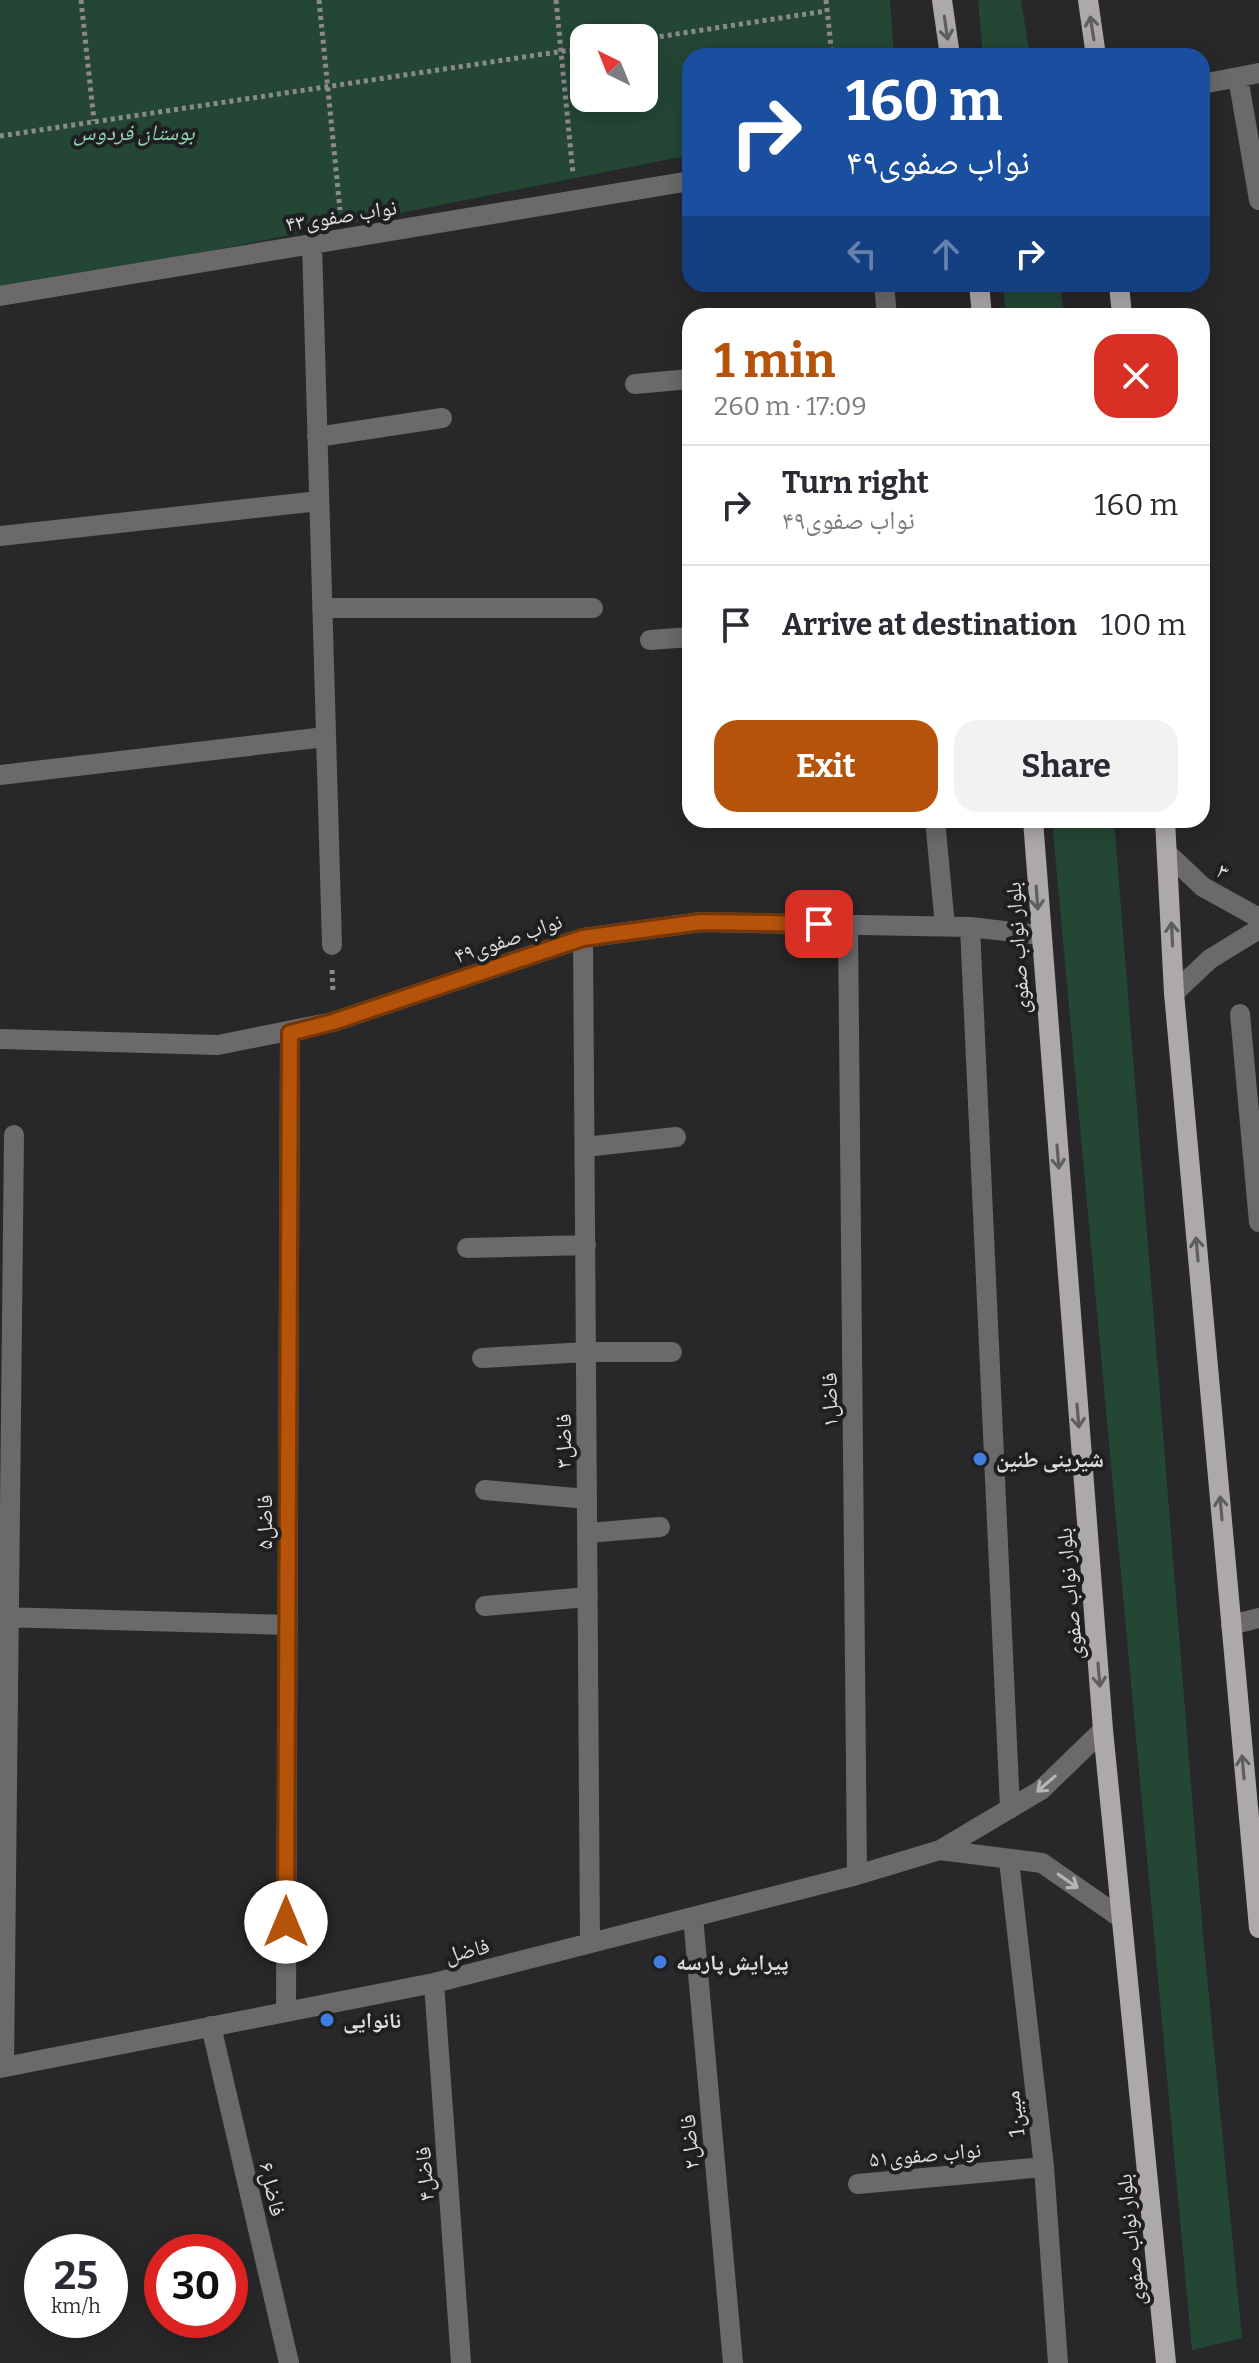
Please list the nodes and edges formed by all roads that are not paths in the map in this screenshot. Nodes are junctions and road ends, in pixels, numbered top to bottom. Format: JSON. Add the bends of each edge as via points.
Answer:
{"nodes":[{"id":1,"x":942,"y":0,"type":"edge"},
{"id":2,"x":1088,"y":0,"type":"edge"},
{"id":3,"x":949,"y":48,"type":"edge"},
{"id":4,"x":1095,"y":48,"type":"edge"},
{"id":5,"x":1259,"y":73,"type":"edge"},
{"id":6,"x":1238,"y":77,"type":"junction"},
{"id":7,"x":1210,"y":82,"type":"edge"},
{"id":8,"x":682,"y":182,"type":"edge"},
{"id":9,"x":1259,"y":200,"type":"edge"},
{"id":10,"x":312,"y":244,"type":"junction"},
{"id":11,"x":0,"y":296,"type":"edge"},
{"id":12,"x":682,"y":380,"type":"edge"},
{"id":13,"x":635,"y":384,"type":"dead end"},
{"id":14,"x":442,"y":418,"type":"dead end"},
{"id":15,"x":317,"y":437,"type":"junction"},
{"id":16,"x":319,"y":501,"type":"junction"},
{"id":17,"x":0,"y":536,"type":"edge"},
{"id":18,"x":322,"y":608,"type":"junction"},
{"id":19,"x":593,"y":608,"type":"dead end"},
{"id":20,"x":682,"y":638,"type":"edge"},
{"id":21,"x":650,"y":640,"type":"dead end"},
{"id":22,"x":325,"y":737,"type":"junction"},
{"id":23,"x":0,"y":775,"type":"edge"},
{"id":24,"x":936,"y":828,"type":"edge"},
{"id":25,"x":1033,"y":828,"type":"edge"},
{"id":26,"x":1166,"y":828,"type":"edge"},
{"id":27,"x":1168,"y":854,"type":"junction"},
{"id":28,"x":1259,"y":918,"type":"edge"},
{"id":29,"x":848,"y":924,"type":"junction"},
{"id":30,"x":945,"y":926,"type":"junction"},
{"id":31,"x":970,"y":927,"type":"junction"},
{"id":32,"x":1259,"y":929,"type":"edge"},
{"id":33,"x":1040,"y":935,"type":"junction"},
{"id":34,"x":583,"y":938,"type":"junction"},
{"id":35,"x":332,"y":945,"type":"road end"},
{"id":36,"x":1174,"y":993,"type":"junction"},
{"id":37,"x":1240,"y":1014,"type":"dead end"},
{"id":38,"x":290,"y":1033,"type":"junction"},
{"id":39,"x":0,"y":1039,"type":"edge"},
{"id":40,"x":14,"y":1135,"type":"dead end"},
{"id":41,"x":676,"y":1137,"type":"dead end"},
{"id":42,"x":585,"y":1147,"type":"junction"},
{"id":43,"x":1259,"y":1222,"type":"edge"},
{"id":44,"x":586,"y":1245,"type":"junction"},
{"id":45,"x":467,"y":1248,"type":"dead end"},
{"id":46,"x":586,"y":1352,"type":"junction"},
{"id":47,"x":672,"y":1352,"type":"dead end"},
{"id":48,"x":482,"y":1358,"type":"dead end"},
{"id":49,"x":485,"y":1490,"type":"dead end"},
{"id":50,"x":587,"y":1499,"type":"junction"},
{"id":51,"x":660,"y":1527,"type":"dead end"},
{"id":52,"x":588,"y":1533,"type":"junction"},
{"id":53,"x":588,"y":1597,"type":"junction"},
{"id":54,"x":485,"y":1606,"type":"dead end"},
{"id":55,"x":5,"y":1617,"type":"edge"},
{"id":56,"x":1259,"y":1618,"type":"edge"},
{"id":57,"x":288,"y":1625,"type":"junction"},
{"id":58,"x":1231,"y":1625,"type":"junction"},
{"id":59,"x":1103,"y":1730,"type":"junction"},
{"id":60,"x":1010,"y":1809,"type":"junction"},
{"id":61,"x":940,"y":1850,"type":"junction"},
{"id":62,"x":1009,"y":1861,"type":"junction"},
{"id":63,"x":857,"y":1875,"type":"junction"},
{"id":64,"x":1257,"y":1900,"type":"edge"},
{"id":65,"x":693,"y":1917,"type":"junction"},
{"id":66,"x":1121,"y":1918,"type":"junction"},
{"id":67,"x":1259,"y":1928,"type":"edge"},
{"id":68,"x":590,"y":1943,"type":"junction"},
{"id":69,"x":434,"y":1983,"type":"junction"},
{"id":70,"x":286,"y":2011,"type":"junction"},
{"id":71,"x":211,"y":2026,"type":"junction"},
{"id":72,"x":2,"y":2068,"type":"edge"},
{"id":73,"x":1044,"y":2167,"type":"junction"},
{"id":74,"x":858,"y":2184,"type":"dead end"},
{"id":75,"x":289,"y":2363,"type":"edge"},
{"id":76,"x":461,"y":2363,"type":"edge"},
{"id":77,"x":733,"y":2363,"type":"edge"},
{"id":78,"x":1058,"y":2363,"type":"edge"},
{"id":79,"x":1166,"y":2363,"type":"edge"}],
"edges":[{"from":1,"to":3,"type":"main road","one_way":true},
{"from":4,"to":2,"type":"main road","one_way":true},
{"from":5,"to":6,"type":"street"},
{"from":6,"to":7,"type":"street"},
{"from":6,"to":9,"type":"street"},
{"from":8,"to":10,"type":"street","name":"۴۳نواب صفوی"},
{"from":10,"to":11,"type":"street","name":"۴۳نواب صفوی"},
{"from":10,"to":15,"type":"street"},
{"from":12,"to":13,"type":"street"},
{"from":14,"to":15,"type":"street"},
{"from":15,"to":16,"type":"street"},
{"from":16,"to":17,"type":"street"},
{"from":16,"to":18,"type":"street"},
{"from":18,"to":19,"type":"street"},
{"from":18,"to":22,"type":"street"},
{"from":20,"to":21,"type":"street"},
{"from":22,"to":23,"type":"street"},
{"from":22,"to":35,"type":"street"},
{"from":24,"to":30,"type":"street"},
{"from":25,"to":33,"type":"main road","name":"بلوار نواب صفوی","one_way":true},
{"from":26,"to":27,"type":"main road"},
{"from":27,"to":28,"type":"street","name":"۳","via":[[1203,887]]},
{"from":36,"to":27,"type":"main road","one_way":true},
{"from":29,"to":30,"type":"street","name":"۴۹نواب صفوی"},
{"from":29,"to":34,"type":"street","name":"۴۹نواب صفوی","via":[[701,922]]},
{"from":29,"to":63,"type":"street","name":"۱فاضل"},
{"from":30,"to":31,"type":"street","name":"۴۹نواب صفوی"},
{"from":31,"to":33,"type":"street","name":"۴۹نواب صفوی"},
{"from":31,"to":60,"type":"street"},
{"from":32,"to":36,"type":"street","via":[[1210,959]]},
{"from":33,"to":59,"type":"main road","name":"بلوار نواب صفوی","one_way":true},
{"from":34,"to":38,"type":"street","name":"۴۹نواب صفوی"},
{"from":34,"to":42,"type":"street","name":"۳فاضل"},
{"from":58,"to":36,"type":"main road","one_way":true},
{"from":37,"to":43,"type":"street"},
{"from":38,"to":39,"type":"street","name":"۴۹نواب صفوی","via":[[218,1045]]},
{"from":38,"to":57,"type":"street","name":"۵فاضل"},
{"from":40,"to":55,"type":"street"},
{"from":41,"to":42,"type":"street"},
{"from":42,"to":44,"type":"street","name":"۳فاضل"},
{"from":44,"to":45,"type":"street"},
{"from":44,"to":46,"type":"street","name":"۳فاضل"},
{"from":46,"to":47,"type":"street"},
{"from":46,"to":48,"type":"street"},
{"from":46,"to":50,"type":"street","name":"۳فاضل"},
{"from":49,"to":50,"type":"street"},
{"from":50,"to":52,"type":"street","name":"۳فاضل"},
{"from":51,"to":52,"type":"street"},
{"from":52,"to":53,"type":"street","name":"۳فاضل"},
{"from":53,"to":54,"type":"street"},
{"from":53,"to":68,"type":"street","name":"۳فاضل"},
{"from":55,"to":57,"type":"street"},
{"from":55,"to":72,"type":"street"},
{"from":56,"to":58,"type":"street"},
{"from":57,"to":70,"type":"street","name":"۵فاضل"},
{"from":64,"to":58,"type":"main road","one_way":true},
{"from":59,"to":60,"type":"street","name":"فاضل","one_way":true,"via":[[1041,1790]]},
{"from":59,"to":66,"type":"main road","name":"بلوار نواب صفوی"},
{"from":60,"to":61,"type":"street","name":"فاضل"},
{"from":61,"to":62,"type":"street","name":"فاضل"},
{"from":61,"to":63,"type":"street","name":"فاضل"},
{"from":62,"to":66,"type":"street","name":"فاضل","one_way":true,"via":[[1042,1863]]},
{"from":62,"to":73,"type":"street","name":"1مبین"},
{"from":63,"to":65,"type":"street","name":"فاضل"},
{"from":64,"to":67,"type":"main road"},
{"from":65,"to":68,"type":"street","name":"فاضل"},
{"from":65,"to":77,"type":"street","name":"۲فاضل"},
{"from":66,"to":79,"type":"main road","name":"بلوار نواب صفوی"},
{"from":68,"to":69,"type":"street","name":"فاضل"},
{"from":69,"to":70,"type":"street","name":"فاضل"},
{"from":69,"to":76,"type":"street","name":"۴فاضل"},
{"from":70,"to":71,"type":"street","name":"فاضل"},
{"from":71,"to":72,"type":"street","name":"فاضل"},
{"from":71,"to":75,"type":"street","name":"۶فاضل"},
{"from":73,"to":74,"type":"street","name":"۵۱نواب صفوی"},
{"from":73,"to":78,"type":"street","name":"1مبین"}]}
